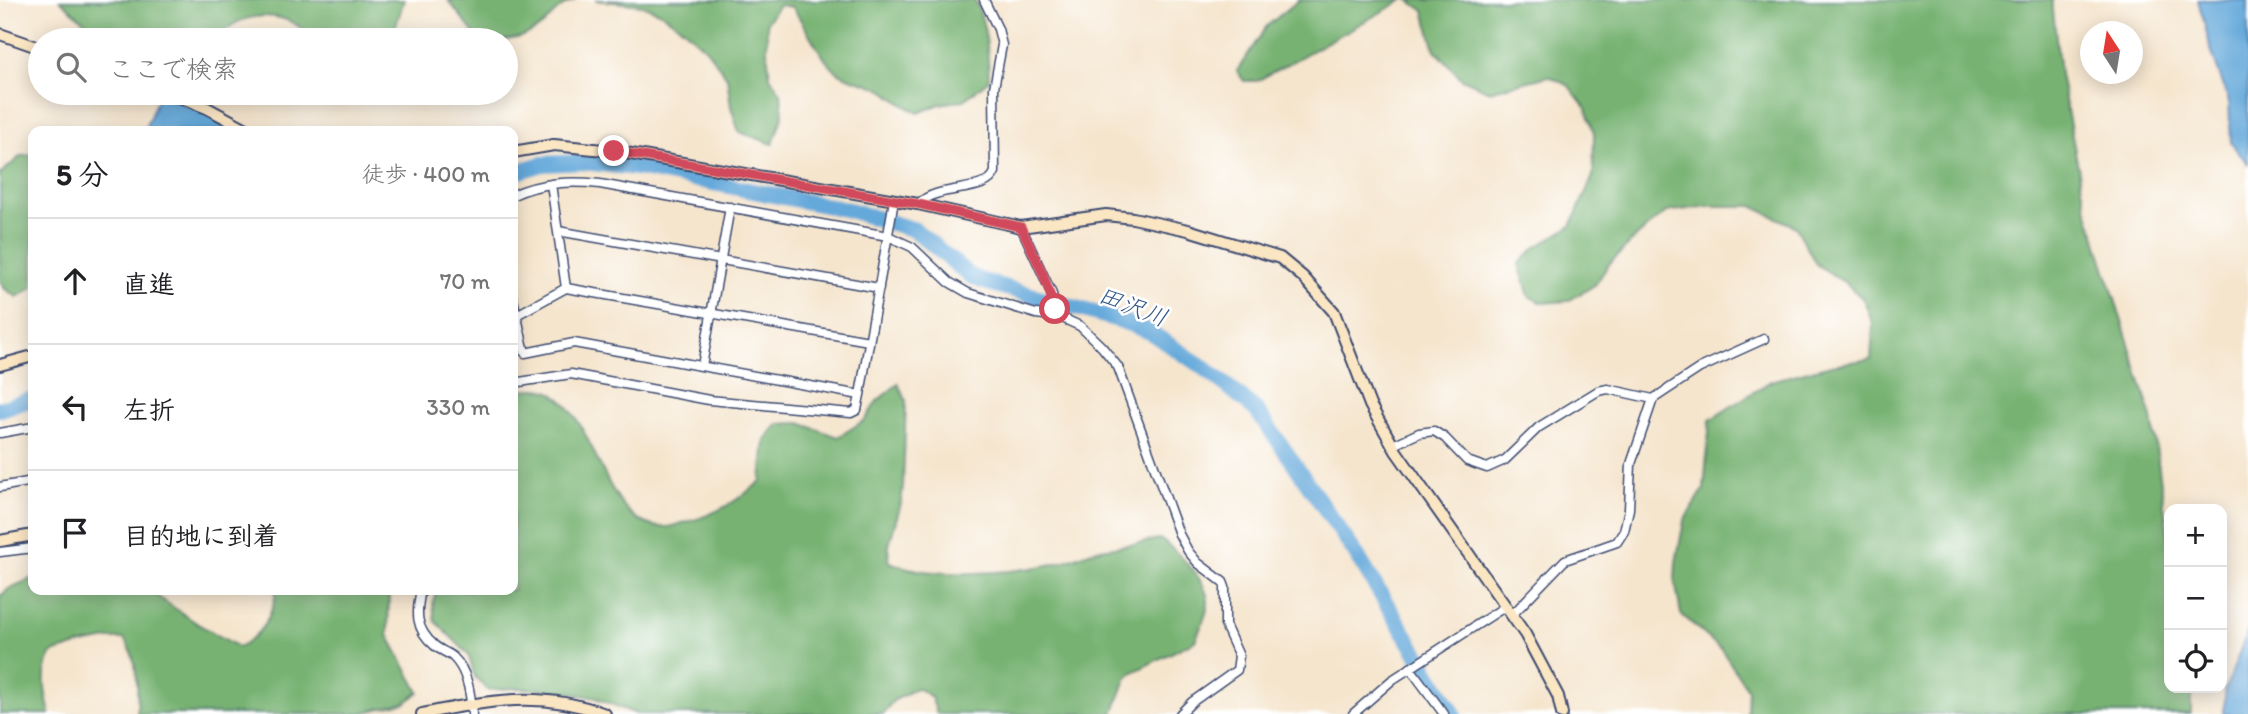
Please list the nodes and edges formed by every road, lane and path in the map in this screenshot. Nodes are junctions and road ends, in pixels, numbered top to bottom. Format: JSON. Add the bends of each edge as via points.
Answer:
{"nodes":[{"id":1,"x":984,"y":0,"type":"edge"},
{"id":2,"x":0,"y":34,"type":"edge"},
{"id":3,"x":28,"y":44,"type":"edge"},
{"id":4,"x":200,"y":105,"type":"edge"},
{"id":5,"x":241,"y":126,"type":"edge"},
{"id":6,"x":518,"y":151,"type":"edge"},
{"id":7,"x":551,"y":184,"type":"junction"},
{"id":8,"x":518,"y":194,"type":"edge"},
{"id":9,"x":894,"y":200,"type":"junction"},
{"id":10,"x":918,"y":204,"type":"junction"},
{"id":11,"x":730,"y":207,"type":"junction"},
{"id":12,"x":1021,"y":227,"type":"junction"},
{"id":13,"x":558,"y":231,"type":"junction"},
{"id":14,"x":888,"y":236,"type":"junction"},
{"id":15,"x":721,"y":261,"type":"junction"},
{"id":16,"x":566,"y":288,"type":"junction"},
{"id":17,"x":879,"y":288,"type":"junction"},
{"id":18,"x":712,"y":313,"type":"junction"},
{"id":19,"x":1056,"y":313,"type":"junction"},
{"id":20,"x":518,"y":314,"type":"edge"},
{"id":21,"x":518,"y":329,"type":"edge"},
{"id":22,"x":1764,"y":339,"type":"dead end"},
{"id":23,"x":869,"y":341,"type":"junction"},
{"id":24,"x":28,"y":357,"type":"edge"},
{"id":25,"x":0,"y":365,"type":"edge"},
{"id":26,"x":702,"y":366,"type":"junction"},
{"id":27,"x":518,"y":382,"type":"edge"},
{"id":28,"x":860,"y":395,"type":"junction"},
{"id":29,"x":1653,"y":399,"type":"junction"},
{"id":30,"x":28,"y":428,"type":"edge"},
{"id":31,"x":0,"y":433,"type":"edge"},
{"id":32,"x":1393,"y":445,"type":"junction"},
{"id":33,"x":28,"y":482,"type":"edge"},
{"id":34,"x":0,"y":487,"type":"edge"},
{"id":35,"x":28,"y":536,"type":"edge"},
{"id":36,"x":0,"y":541,"type":"edge"},
{"id":37,"x":28,"y":549,"type":"edge"},
{"id":38,"x":13,"y":551,"type":"junction"},
{"id":39,"x":0,"y":552,"type":"edge"},
{"id":40,"x":0,"y":558,"type":"edge"},
{"id":41,"x":420,"y":595,"type":"edge"},
{"id":42,"x":1509,"y":610,"type":"junction"},
{"id":43,"x":1410,"y":668,"type":"junction"},
{"id":44,"x":472,"y":709,"type":"edge"},
{"id":45,"x":1190,"y":710,"type":"edge"},
{"id":46,"x":422,"y":714,"type":"edge"},
{"id":47,"x":605,"y":714,"type":"edge"},
{"id":48,"x":1180,"y":714,"type":"edge"},
{"id":49,"x":1353,"y":714,"type":"edge"},
{"id":50,"x":1444,"y":714,"type":"edge"},
{"id":51,"x":1562,"y":714,"type":"edge"}],
"edges":[{"from":1,"to":10,"type":"street","via":[[1002,45],[993,96],[995,172],[984,184],[939,191]]},
{"from":2,"to":3,"type":"street"},
{"from":4,"to":5,"type":"street"},
{"from":6,"to":9,"type":"street","via":[[573,146]]},
{"from":7,"to":8,"type":"street"},
{"from":7,"to":11,"type":"street","via":[[600,184]]},
{"from":7,"to":13,"type":"street"},
{"from":9,"to":10,"type":"street"},
{"from":9,"to":14,"type":"street"},
{"from":10,"to":12,"type":"street"},
{"from":11,"to":14,"type":"street"},
{"from":11,"to":15,"type":"street"},
{"from":12,"to":19,"type":"street"},
{"from":12,"to":32,"type":"street","via":[[1106,215],[1133,218],[1280,258],[1334,312],[1370,405]]},
{"from":13,"to":15,"type":"street"},
{"from":13,"to":16,"type":"street"},
{"from":14,"to":17,"type":"street"},
{"from":14,"to":19,"type":"street","via":[[912,247],[949,282],[968,293],[1023,310]]},
{"from":15,"to":17,"type":"street"},
{"from":15,"to":18,"type":"street"},
{"from":16,"to":18,"type":"street"},
{"from":16,"to":20,"type":"street"},
{"from":17,"to":23,"type":"street"},
{"from":18,"to":23,"type":"street"},
{"from":18,"to":26,"type":"street"},
{"from":19,"to":45,"type":"street","via":[[1080,326],[1118,367],[1179,534],[1198,563],[1225,587],[1225,625],[1239,656],[1237,670]]},
{"from":21,"to":26,"type":"street","via":[[525,353],[574,343]]},
{"from":22,"to":29,"type":"street","via":[[1700,368]]},
{"from":23,"to":28,"type":"street"},
{"from":24,"to":25,"type":"street"},
{"from":26,"to":28,"type":"street"},
{"from":27,"to":28,"type":"street","via":[[571,374],[709,400],[851,413],[857,410]]},
{"from":29,"to":32,"type":"street","via":[[1598,391],[1539,427],[1505,460],[1487,468],[1467,461],[1434,431]]},
{"from":29,"to":42,"type":"street","via":[[1631,464],[1629,509],[1619,539],[1565,560]]},
{"from":30,"to":31,"type":"street"},
{"from":32,"to":42,"type":"street"},
{"from":33,"to":34,"type":"street"},
{"from":35,"to":36,"type":"street"},
{"from":37,"to":38,"type":"street"},
{"from":38,"to":39,"type":"street"},
{"from":38,"to":40,"type":"street"},
{"from":41,"to":44,"type":"street","via":[[418,624],[462,670]]},
{"from":42,"to":43,"type":"street"},
{"from":42,"to":51,"type":"street","via":[[1558,696]]},
{"from":43,"to":49,"type":"street"},
{"from":43,"to":50,"type":"street"},
{"from":44,"to":46,"type":"street"},
{"from":44,"to":47,"type":"street","via":[[503,699],[540,699]]},
{"from":45,"to":48,"type":"street"}]}
